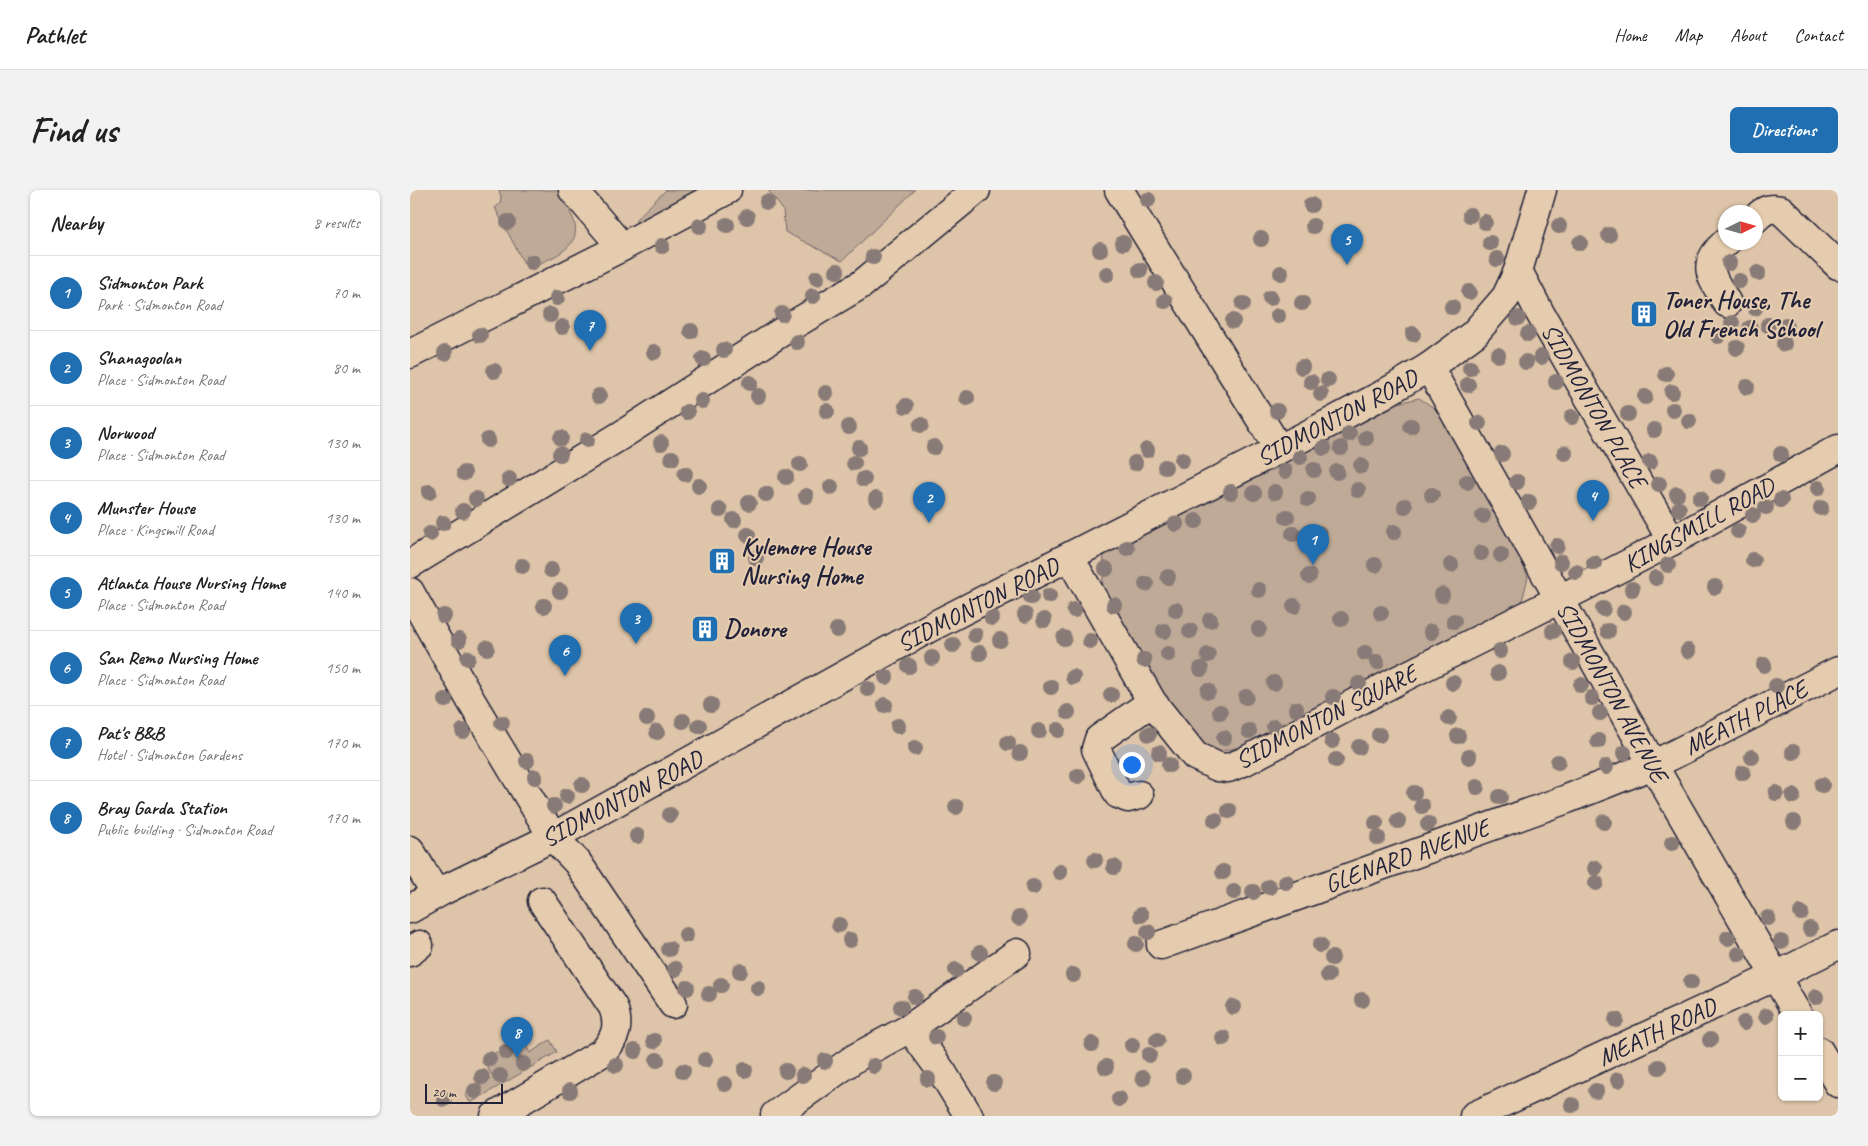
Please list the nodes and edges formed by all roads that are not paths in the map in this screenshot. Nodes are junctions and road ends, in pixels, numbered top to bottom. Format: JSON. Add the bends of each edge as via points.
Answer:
{"nodes":[{"id":1,"x":574,"y":190,"type":"edge"},
{"id":2,"x":727,"y":190,"type":"edge"},
{"id":3,"x":976,"y":190,"type":"edge"},
{"id":4,"x":1119,"y":190,"type":"edge"},
{"id":5,"x":1542,"y":190,"type":"edge"},
{"id":6,"x":1763,"y":211,"type":"edge"},
{"id":7,"x":622,"y":248,"type":"junction"},
{"id":8,"x":1718,"y":250,"type":"edge"},
{"id":9,"x":1838,"y":265,"type":"edge"},
{"id":10,"x":1518,"y":270,"type":"junction"},
{"id":11,"x":1727,"y":303,"type":"dead end"},
{"id":12,"x":410,"y":354,"type":"edge"},
{"id":13,"x":1429,"y":368,"type":"junction"},
{"id":14,"x":1280,"y":449,"type":"junction"},
{"id":15,"x":1838,"y":449,"type":"edge"},
{"id":16,"x":1672,"y":541,"type":"junction"},
{"id":17,"x":1070,"y":558,"type":"junction"},
{"id":18,"x":410,"y":564,"type":"edge"},
{"id":19,"x":410,"y":592,"type":"edge"},
{"id":20,"x":1560,"y":600,"type":"junction"},
{"id":21,"x":1838,"y":671,"type":"edge"},
{"id":22,"x":1152,"y":702,"type":"junction"},
{"id":23,"x":1653,"y":765,"type":"junction"},
{"id":24,"x":1139,"y":795,"type":"dead end"},
{"id":25,"x":553,"y":837,"type":"junction"},
{"id":26,"x":410,"y":850,"type":"edge"},
{"id":27,"x":436,"y":894,"type":"junction"},
{"id":28,"x":542,"y":901,"type":"dead end"},
{"id":29,"x":410,"y":909,"type":"edge"},
{"id":30,"x":1161,"y":945,"type":"dead end"},
{"id":31,"x":1838,"y":945,"type":"edge"},
{"id":32,"x":1017,"y":953,"type":"dead end"},
{"id":33,"x":1776,"y":976,"type":"junction"},
{"id":34,"x":673,"y":1004,"type":"dead end"},
{"id":35,"x":1796,"y":1011,"type":"edge"},
{"id":36,"x":910,"y":1028,"type":"junction"},
{"id":37,"x":1822,"y":1056,"type":"edge"},
{"id":38,"x":1838,"y":1083,"type":"edge"},
{"id":39,"x":775,"y":1115,"type":"edge"},
{"id":40,"x":495,"y":1116,"type":"edge"},
{"id":41,"x":969,"y":1116,"type":"edge"},
{"id":42,"x":1474,"y":1116,"type":"edge"}],
"edges":[{"from":1,"to":7,"type":"street"},
{"from":2,"to":7,"type":"street"},
{"from":3,"to":18,"type":"street","via":[[862,284]]},
{"from":4,"to":14,"type":"street"},
{"from":5,"to":10,"type":"street","name":"SIDMONTON ROAD"},
{"from":6,"to":9,"type":"street","via":[[1781,210]]},
{"from":7,"to":12,"type":"street"},
{"from":8,"to":11,"type":"street","via":[[1710,262],[1710,275]]},
{"from":10,"to":13,"type":"street","name":"SIDMONTON ROAD","via":[[1506,297],[1474,334]]},
{"from":10,"to":16,"type":"street","name":"SIDMONTON PLACE"},
{"from":13,"to":14,"type":"street","name":"SIDMONTON ROAD"},
{"from":13,"to":20,"type":"street","name":"SIDMONTON AVENUE"},
{"from":14,"to":17,"type":"street","name":"SIDMONTON ROAD"},
{"from":15,"to":16,"type":"street","name":"KINGSMILL ROAD"},
{"from":16,"to":20,"type":"street","name":"KINGSMILL ROAD"},
{"from":17,"to":22,"type":"street","name":"SIDMONTON SQUARE"},
{"from":17,"to":25,"type":"street","name":"SIDMONTON ROAD","via":[[929,628]]},
{"from":19,"to":25,"type":"street"},
{"from":20,"to":22,"type":"street","name":"SIDMONTON SQUARE","via":[[1228,768],[1195,756]]},
{"from":20,"to":23,"type":"street","name":"SIDMONTON AVENUE"},
{"from":21,"to":23,"type":"street","name":"MEATH PLACE"},
{"from":22,"to":24,"type":"street","via":[[1099,739],[1096,749],[1118,794],[1128,798]]},
{"from":23,"to":30,"type":"street","name":"GLENARD AVENUE"},
{"from":23,"to":33,"type":"street","name":"SIDMONTON AVENUE"},
{"from":25,"to":27,"type":"street","name":"SIDMONTON ROAD"},
{"from":25,"to":34,"type":"street","via":[[577,862]]},
{"from":26,"to":27,"type":"street"},
{"from":27,"to":29,"type":"street","name":"SIDMONTON ROAD"},
{"from":28,"to":40,"type":"street","via":[[613,1007],[617,1015],[616,1033],[603,1052]]},
{"from":31,"to":33,"type":"street","name":"MEATH ROAD"},
{"from":32,"to":36,"type":"street"},
{"from":33,"to":35,"type":"street","name":"SIDMONTON AVENUE"},
{"from":33,"to":42,"type":"street","name":"MEATH ROAD"},
{"from":36,"to":39,"type":"street","via":[[855,1058]]},
{"from":36,"to":41,"type":"street"},
{"from":37,"to":38,"type":"street"}]}
